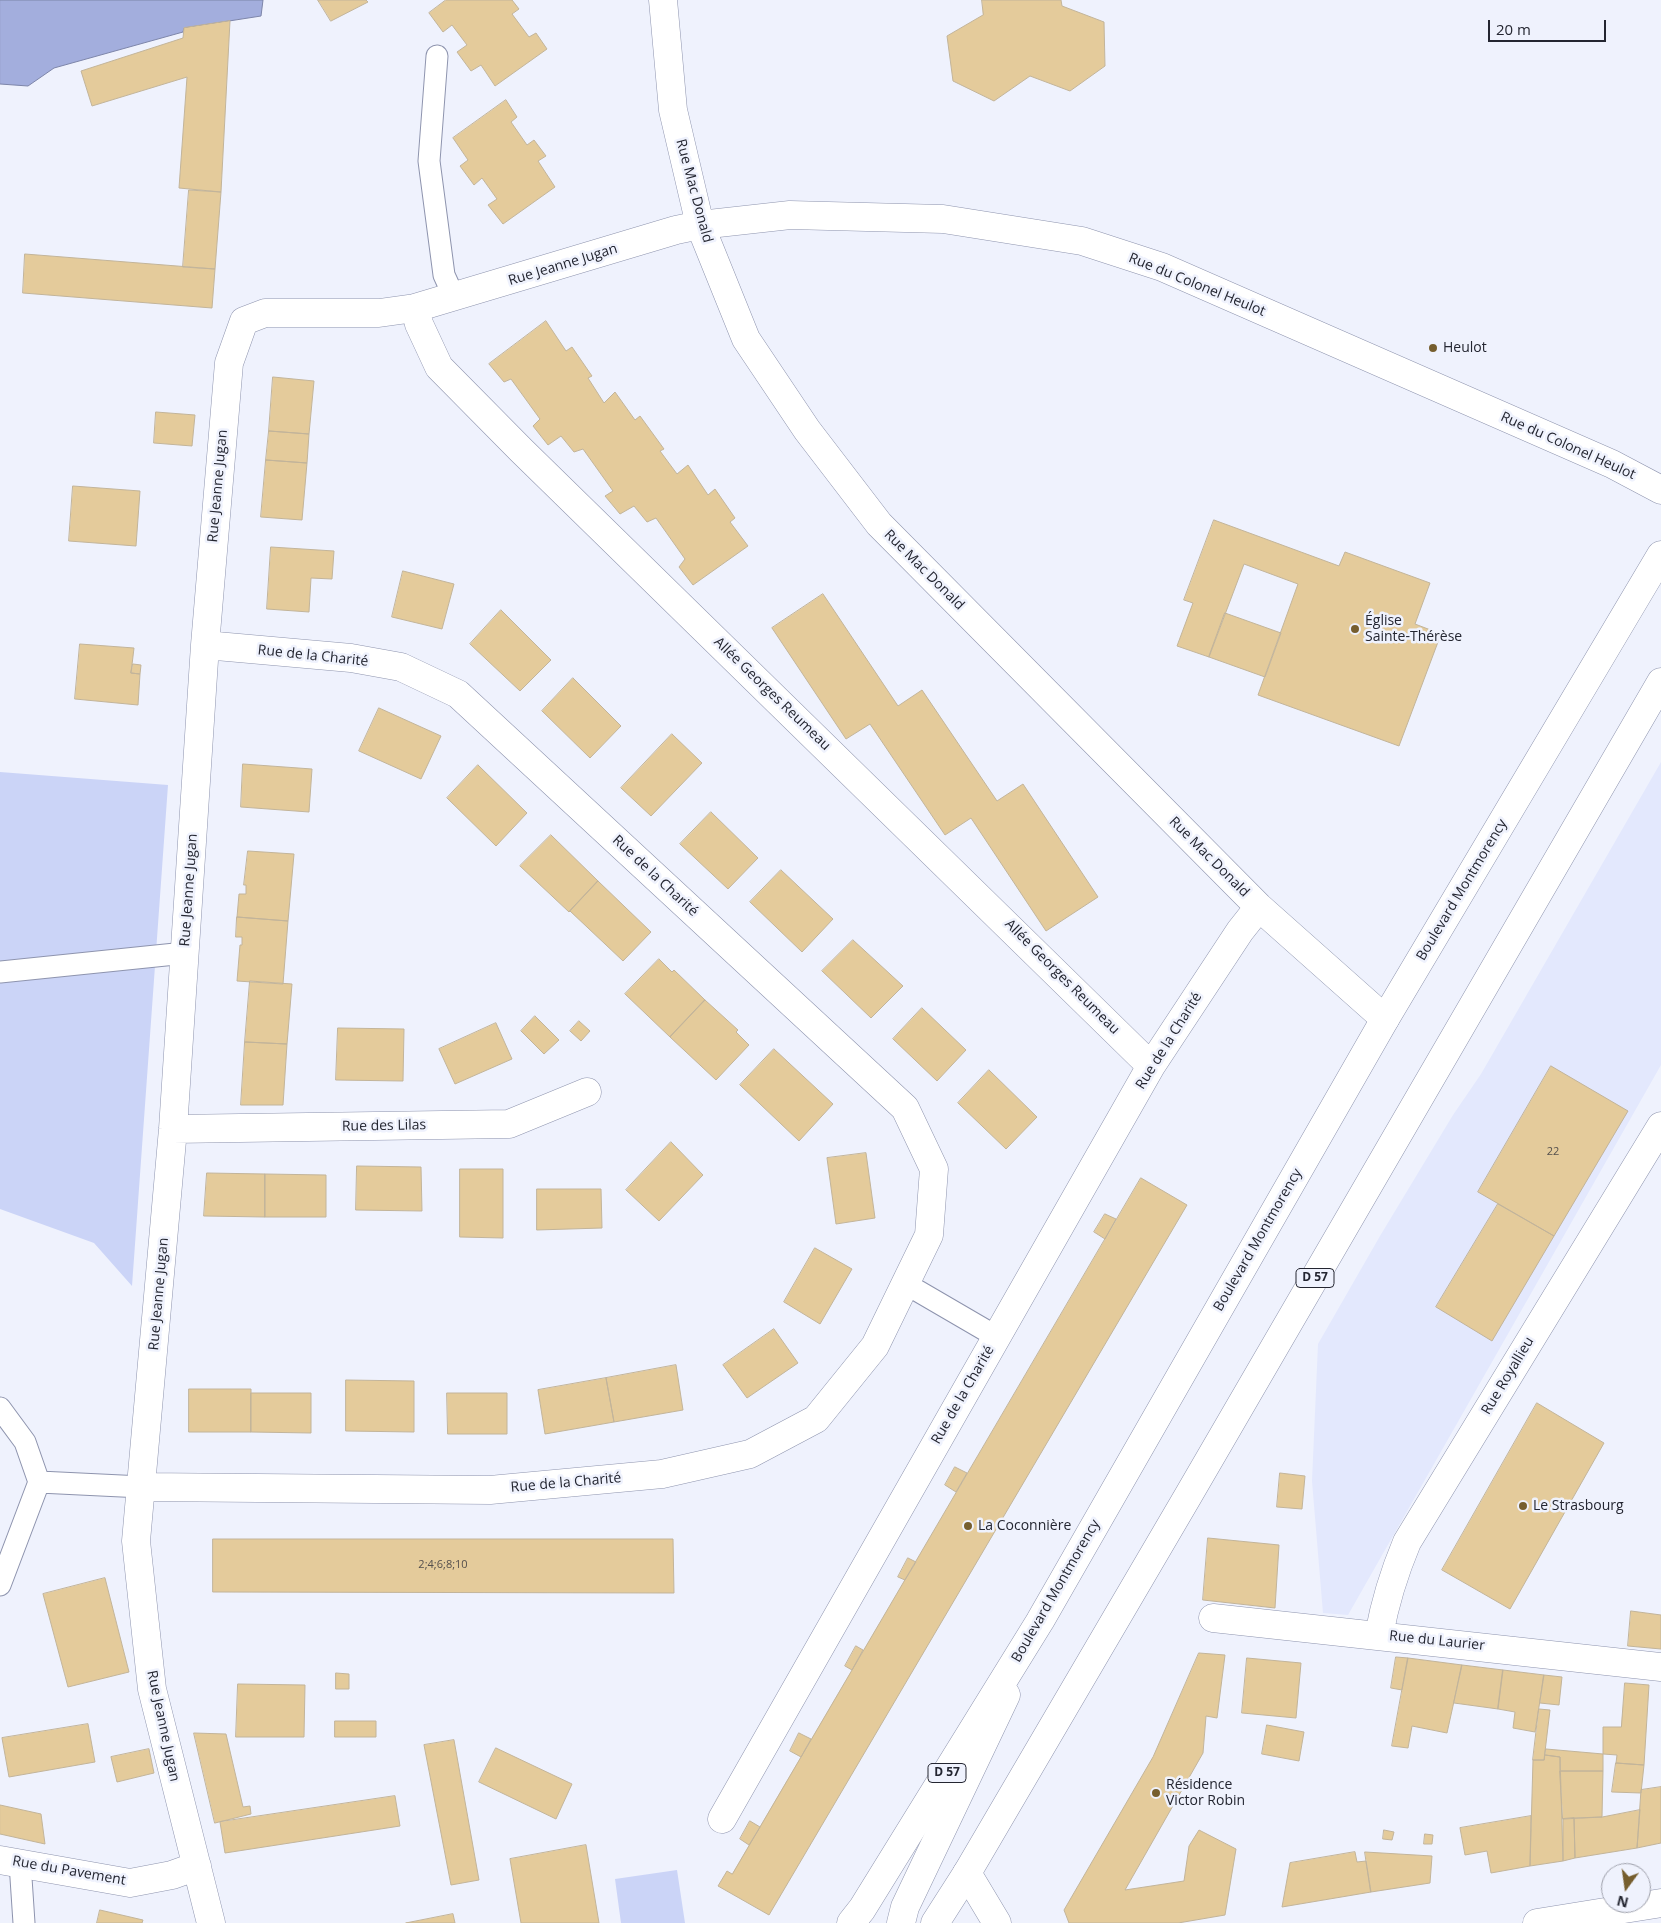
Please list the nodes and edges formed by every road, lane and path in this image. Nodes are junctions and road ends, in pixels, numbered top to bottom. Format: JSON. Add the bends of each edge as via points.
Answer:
{"nodes":[{"id":1,"x":663,"y":0,"type":"edge"},
{"id":2,"x":437,"y":56,"type":"dead end"},
{"id":3,"x":700,"y":226,"type":"junction"},
{"id":4,"x":454,"y":297,"type":"junction"},
{"id":5,"x":415,"y":308,"type":"junction"},
{"id":6,"x":1661,"y":490,"type":"edge"},
{"id":7,"x":1661,"y":555,"type":"edge"},
{"id":8,"x":205,"y":645,"type":"junction"},
{"id":9,"x":1661,"y":682,"type":"edge"},
{"id":10,"x":1259,"y":907,"type":"junction"},
{"id":11,"x":185,"y":953,"type":"junction"},
{"id":12,"x":0,"y":972,"type":"edge"},
{"id":13,"x":1385,"y":1019,"type":"junction"},
{"id":14,"x":1151,"y":1066,"type":"junction"},
{"id":15,"x":587,"y":1092,"type":"dead end"},
{"id":16,"x":1661,"y":1126,"type":"edge"},
{"id":17,"x":173,"y":1129,"type":"junction"},
{"id":18,"x":906,"y":1284,"type":"junction"},
{"id":19,"x":997,"y":1337,"type":"junction"},
{"id":20,"x":0,"y":1408,"type":"edge"},
{"id":21,"x":39,"y":1482,"type":"junction"},
{"id":22,"x":142,"y":1487,"type":"junction"},
{"id":23,"x":0,"y":1585,"type":"edge"},
{"id":24,"x":1213,"y":1618,"type":"dead end"},
{"id":25,"x":1040,"y":1621,"type":"junction"},
{"id":26,"x":1379,"y":1635,"type":"junction"},
{"id":27,"x":1661,"y":1667,"type":"edge"},
{"id":28,"x":722,"y":1818,"type":"dead end"},
{"id":29,"x":10,"y":1862,"type":"edge"},
{"id":30,"x":196,"y":1866,"type":"junction"},
{"id":31,"x":967,"y":1873,"type":"junction"},
{"id":32,"x":1653,"y":1903,"type":"edge"},
{"id":33,"x":24,"y":1923,"type":"edge"},
{"id":34,"x":211,"y":1923,"type":"edge"},
{"id":35,"x":851,"y":1923,"type":"edge"},
{"id":36,"x":901,"y":1923,"type":"edge"},
{"id":37,"x":935,"y":1923,"type":"edge"},
{"id":38,"x":998,"y":1923,"type":"edge"},
{"id":39,"x":1537,"y":1923,"type":"edge"}],
"edges":[{"from":1,"to":3,"type":"street","name":"Rue Mac Donald","via":[[672,110]]},
{"from":2,"to":4,"type":"lane","via":[[429,160],[444,275]]},
{"from":3,"to":4,"type":"street","name":"Rue Jeanne Jugan","via":[[676,230]]},
{"from":3,"to":6,"type":"street","name":"Rue du Colonel Heulot","via":[[790,215],[943,219],[1082,241],[1162,267],[1612,464]]},
{"from":3,"to":10,"type":"street","name":"Rue Mac Donald","via":[[746,339],[807,430],[878,524]]},
{"from":4,"to":5,"type":"street","name":"Rue Jeanne Jugan"},
{"from":5,"to":8,"type":"street","name":"Rue Jeanne Jugan","via":[[379,313],[265,314],[244,321],[228,364]]},
{"from":5,"to":14,"type":"street","name":"Allée Georges Reumeau","via":[[439,367]]},
{"from":7,"to":13,"type":"street","name":"Boulevard Montmorency","number":"D 57"},
{"from":8,"to":11,"type":"street","name":"Rue Jeanne Jugan"},
{"from":8,"to":18,"type":"street","name":"Rue de la Charité","via":[[351,658],[401,667],[458,694],[905,1108],[934,1169],[929,1236]]},
{"from":9,"to":31,"type":"street","number":"D 57"},
{"from":10,"to":13,"type":"street","name":"Rue Mac Donald"},
{"from":10,"to":14,"type":"street","name":"Rue de la Charité"},
{"from":11,"to":12,"type":"lane"},
{"from":11,"to":17,"type":"street","name":"Rue Jeanne Jugan"},
{"from":13,"to":25,"type":"street","name":"Boulevard Montmorency","number":"D 57"},
{"from":14,"to":19,"type":"street","name":"Rue de la Charité"},
{"from":15,"to":17,"type":"street","name":"Rue des Lilas","via":[[509,1124]]},
{"from":16,"to":26,"type":"street","name":"Rue Royallieu","via":[[1407,1542],[1385,1601]]},
{"from":17,"to":22,"type":"street","name":"Rue Jeanne Jugan"},
{"from":18,"to":19,"type":"lane","name":"Rue de la Charité"},
{"from":18,"to":22,"type":"street","name":"Rue de la Charité","via":[[875,1346],[816,1419],[750,1454],[662,1474],[490,1490]]},
{"from":19,"to":28,"type":"street","name":"Rue de la Charité"},
{"from":20,"to":21,"type":"lane","via":[[25,1442]]},
{"from":21,"to":22,"type":"lane"},
{"from":21,"to":23,"type":"lane"},
{"from":22,"to":30,"type":"street","name":"Rue Jeanne Jugan","via":[[136,1541],[152,1689]]},
{"from":24,"to":26,"type":"street","name":"Rue du Laurier"},
{"from":25,"to":35,"type":"street","name":"Boulevard Montmorency","number":"D 57"},
{"from":25,"to":36,"type":"street","via":[[905,1907]]},
{"from":26,"to":27,"type":"street","name":"Rue du Laurier"},
{"from":29,"to":30,"type":"street","name":"Rue du Pavement","via":[[130,1883],[172,1875]]},
{"from":29,"to":33,"type":"lane"},
{"from":30,"to":34,"type":"street","name":"Rue Jeanne Jugan"},
{"from":31,"to":37,"type":"street","number":"D 57"},
{"from":31,"to":38,"type":"street"},
{"from":32,"to":39,"type":"street"}]}
